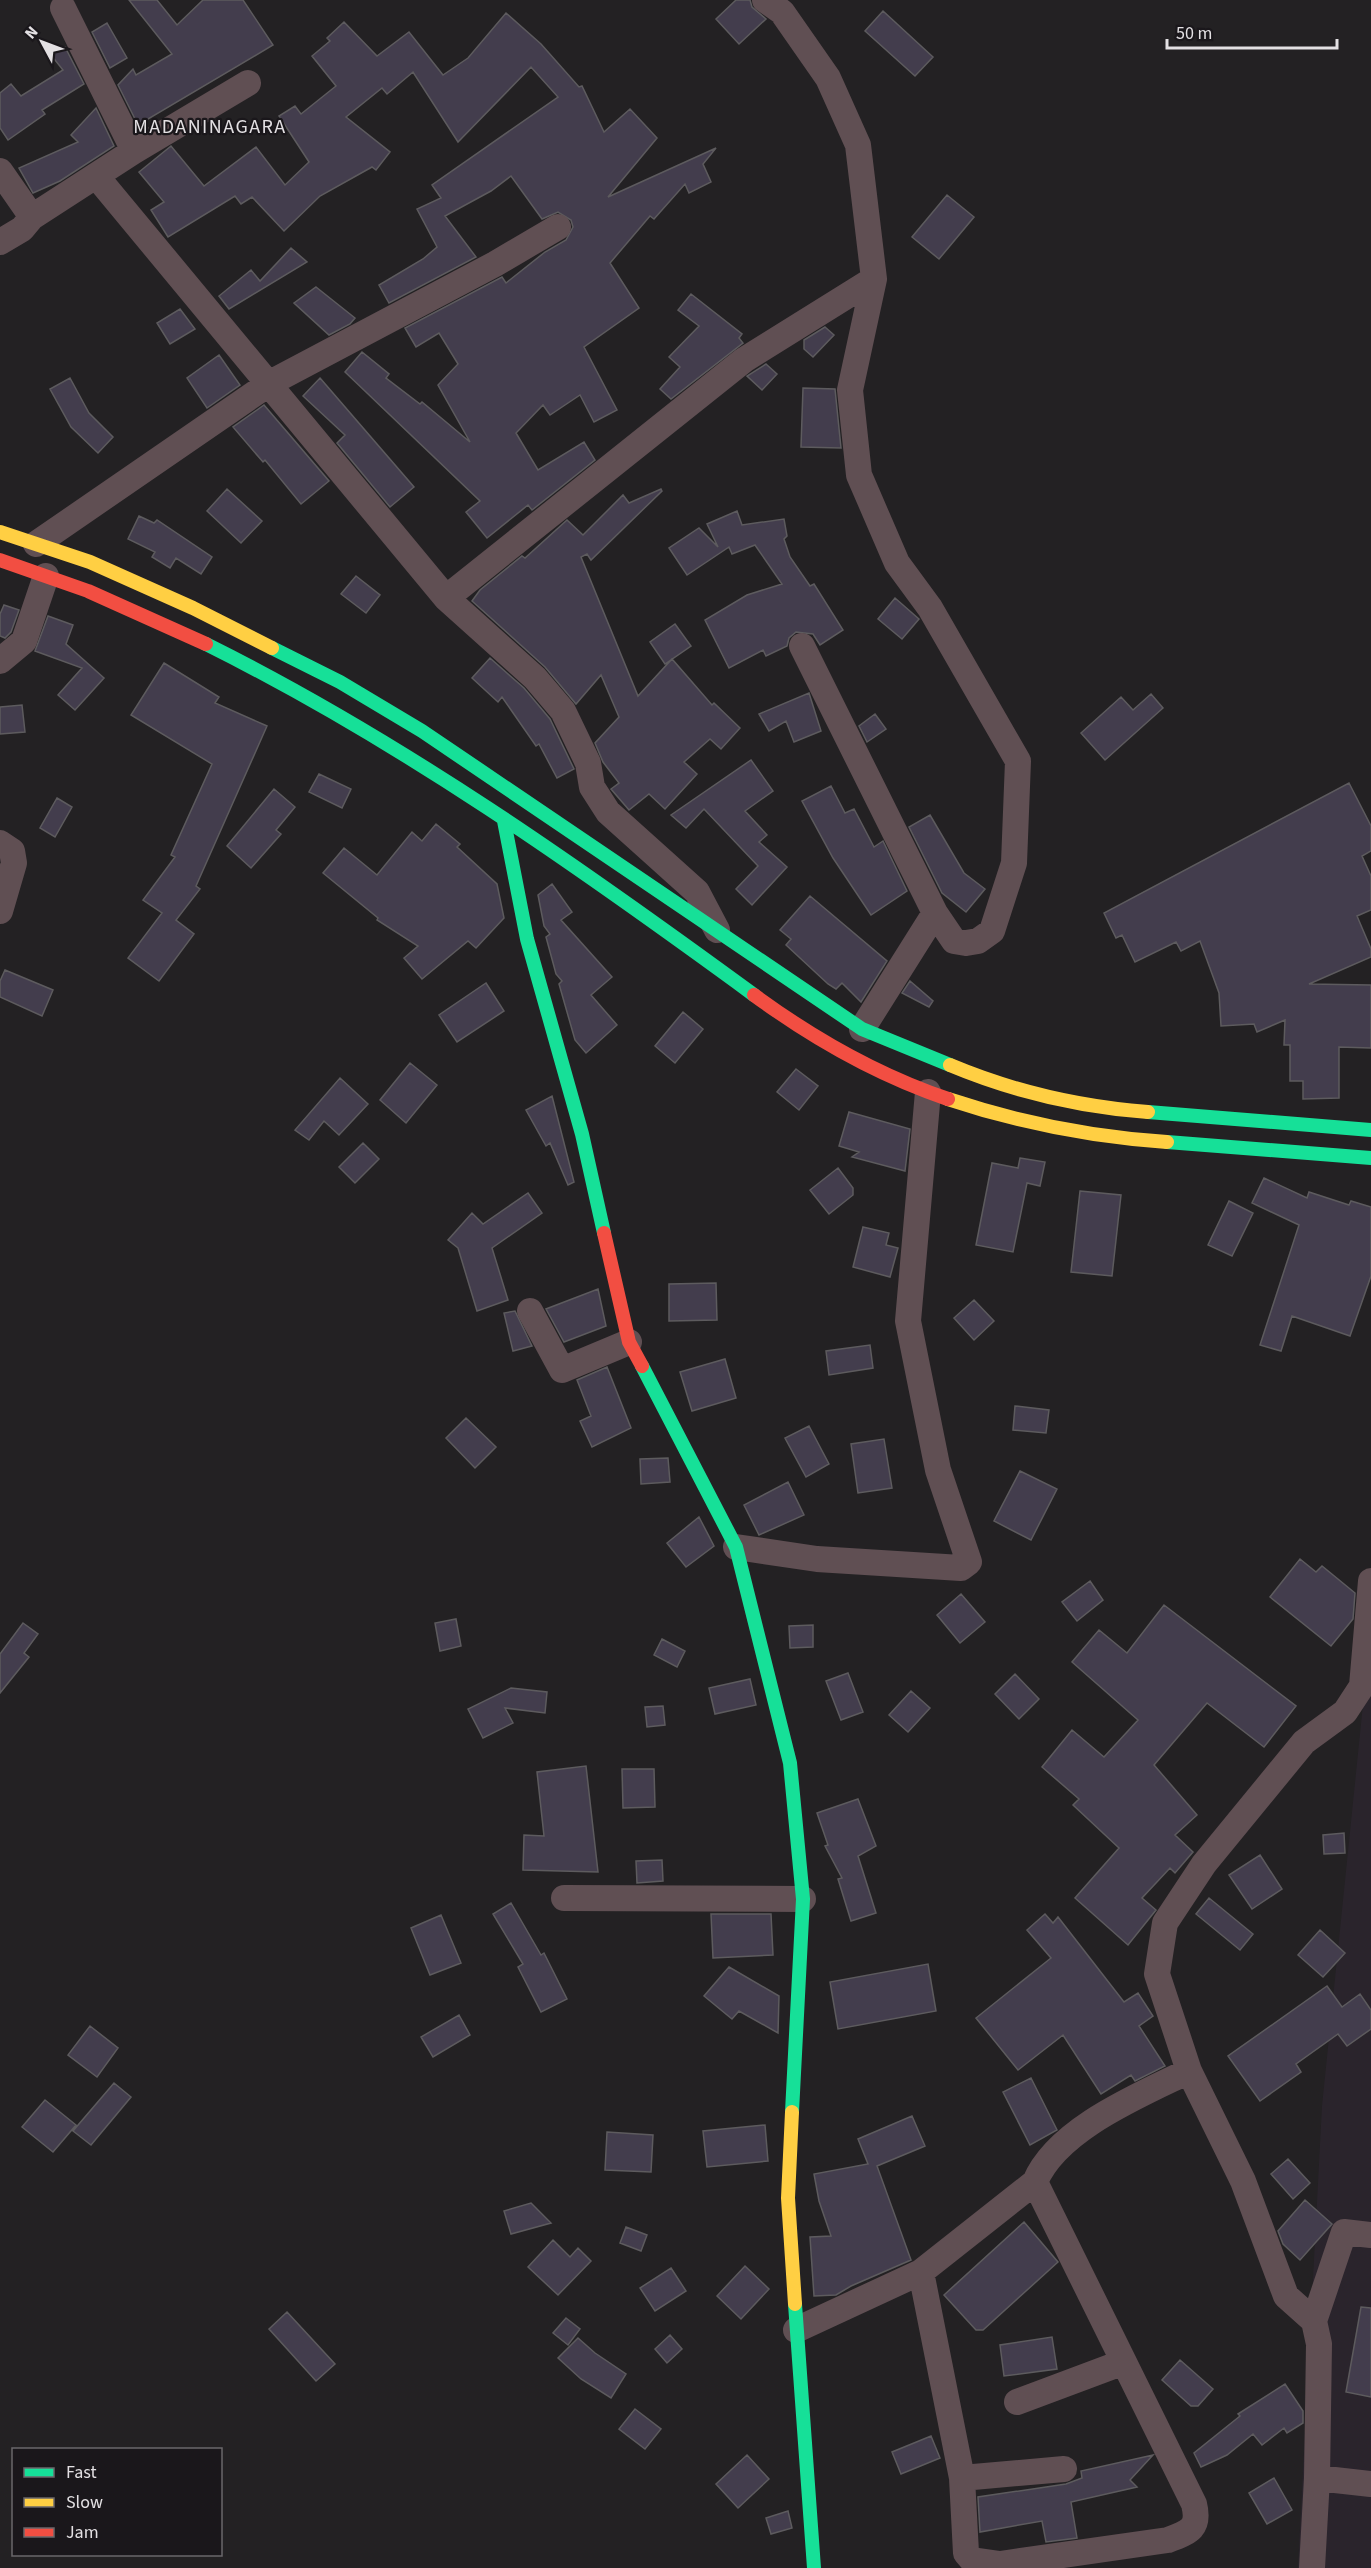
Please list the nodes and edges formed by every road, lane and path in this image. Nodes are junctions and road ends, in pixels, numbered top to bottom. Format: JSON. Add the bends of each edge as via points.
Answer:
{"nodes":[{"id":1,"x":765,"y":0,"type":"edge"},
{"id":2,"x":63,"y":8,"type":"dead end"},
{"id":3,"x":248,"y":83,"type":"dead end"},
{"id":4,"x":134,"y":151,"type":"junction"},
{"id":5,"x":0,"y":171,"type":"edge"},
{"id":6,"x":97,"y":177,"type":"junction"},
{"id":7,"x":33,"y":217,"type":"junction"},
{"id":8,"x":558,"y":227,"type":"dead end"},
{"id":9,"x":0,"y":242,"type":"edge"},
{"id":10,"x":873,"y":279,"type":"junction"},
{"id":11,"x":270,"y":383,"type":"junction"},
{"id":12,"x":0,"y":532,"type":"edge"},
{"id":13,"x":36,"y":544,"type":"junction"},
{"id":14,"x":0,"y":560,"type":"edge"},
{"id":15,"x":46,"y":576,"type":"junction"},
{"id":16,"x":446,"y":598,"type":"junction"},
{"id":17,"x":802,"y":646,"type":"dead end"},
{"id":18,"x":0,"y":662,"type":"edge"},
{"id":19,"x":504,"y":821,"type":"junction"},
{"id":20,"x":0,"y":843,"type":"edge"},
{"id":21,"x":0,"y":911,"type":"edge"},
{"id":22,"x":935,"y":913,"type":"junction"},
{"id":23,"x":717,"y":930,"type":"junction"},
{"id":24,"x":862,"y":1029,"type":"junction"},
{"id":25,"x":927,"y":1092,"type":"junction"},
{"id":26,"x":1371,"y":1130,"type":"edge"},
{"id":27,"x":1371,"y":1158,"type":"edge"},
{"id":28,"x":530,"y":1311,"type":"dead end"},
{"id":29,"x":629,"y":1342,"type":"junction"},
{"id":30,"x":736,"y":1547,"type":"junction"},
{"id":31,"x":1371,"y":1581,"type":"edge"},
{"id":32,"x":564,"y":1898,"type":"dead end"},
{"id":33,"x":803,"y":1899,"type":"junction"},
{"id":34,"x":1189,"y":2071,"type":"junction"},
{"id":35,"x":1035,"y":2182,"type":"junction"},
{"id":36,"x":1371,"y":2235,"type":"edge"},
{"id":37,"x":921,"y":2272,"type":"junction"},
{"id":38,"x":1314,"y":2321,"type":"junction"},
{"id":39,"x":796,"y":2330,"type":"junction"},
{"id":40,"x":1124,"y":2362,"type":"junction"},
{"id":41,"x":1017,"y":2402,"type":"dead end"},
{"id":42,"x":1064,"y":2469,"type":"dead end"},
{"id":43,"x":962,"y":2478,"type":"junction"},
{"id":44,"x":1317,"y":2478,"type":"junction"},
{"id":45,"x":1371,"y":2484,"type":"edge"},
{"id":46,"x":814,"y":2568,"type":"edge"},
{"id":47,"x":1312,"y":2568,"type":"edge"}],
"edges":[{"from":1,"to":10,"type":"street","via":[[782,12],[828,78],[858,145]]},
{"from":2,"to":4,"type":"street"},
{"from":3,"to":4,"type":"street"},
{"from":4,"to":6,"type":"street"},
{"from":5,"to":7,"type":"street"},
{"from":6,"to":7,"type":"street"},
{"from":6,"to":11,"type":"street","via":[[227,337]]},
{"from":7,"to":9,"type":"street"},
{"from":8,"to":11,"type":"street"},
{"from":10,"to":16,"type":"street","via":[[744,360]]},
{"from":10,"to":22,"type":"street","via":[[850,390],[859,475],[897,563],[930,608],[1018,761],[1014,863],[992,931],[978,941],[954,941]]},
{"from":11,"to":13,"type":"street"},
{"from":11,"to":16,"type":"street"},
{"from":12,"to":13,"type":"main road"},
{"from":13,"to":23,"type":"main road","via":[[90,562],[193,608],[340,682],[432,738]]},
{"from":14,"to":15,"type":"main road"},
{"from":15,"to":18,"type":"street","via":[[24,641]]},
{"from":15,"to":19,"type":"main road","via":[[197,639],[311,699]]},
{"from":16,"to":23,"type":"street","via":[[535,678],[563,711],[588,763],[592,786],[608,812],[697,892]]},
{"from":17,"to":22,"type":"street"},
{"from":19,"to":25,"type":"main road","via":[[654,921],[831,1050]]},
{"from":19,"to":29,"type":"main road","via":[[526,939],[582,1134]]},
{"from":20,"to":21,"type":"street","via":[[12,851],[14,863]]},
{"from":22,"to":24,"type":"street"},
{"from":23,"to":24,"type":"main road"},
{"from":24,"to":26,"type":"main road","via":[[971,1074],[1097,1108]]},
{"from":25,"to":27,"type":"main road","via":[[1096,1136]]},
{"from":25,"to":30,"type":"street","via":[[908,1321],[938,1470],[969,1562],[961,1568],[828,1560]]},
{"from":28,"to":29,"type":"street","via":[[562,1370]]},
{"from":29,"to":30,"type":"main road"},
{"from":30,"to":33,"type":"main road","via":[[790,1764]]},
{"from":31,"to":34,"type":"street","via":[[1362,1686],[1345,1712],[1304,1742],[1204,1863],[1165,1923],[1157,1974]]},
{"from":32,"to":33,"type":"street"},
{"from":33,"to":39,"type":"main road","via":[[788,2198]]},
{"from":34,"to":35,"type":"street","via":[[1095,2121],[1056,2151]]},
{"from":34,"to":38,"type":"street","via":[[1243,2181],[1286,2296]]},
{"from":35,"to":37,"type":"street"},
{"from":35,"to":40,"type":"street"},
{"from":36,"to":38,"type":"street","via":[[1344,2232]]},
{"from":37,"to":39,"type":"street"},
{"from":37,"to":43,"type":"street"},
{"from":38,"to":44,"type":"street","via":[[1319,2344]]},
{"from":39,"to":46,"type":"main road"},
{"from":40,"to":41,"type":"street"},
{"from":40,"to":43,"type":"street","via":[[1194,2504],[1198,2518],[1193,2528],[1168,2540],[984,2563],[972,2560],[966,2553]]},
{"from":42,"to":43,"type":"street"},
{"from":44,"to":45,"type":"street"},
{"from":44,"to":47,"type":"street"}]}
